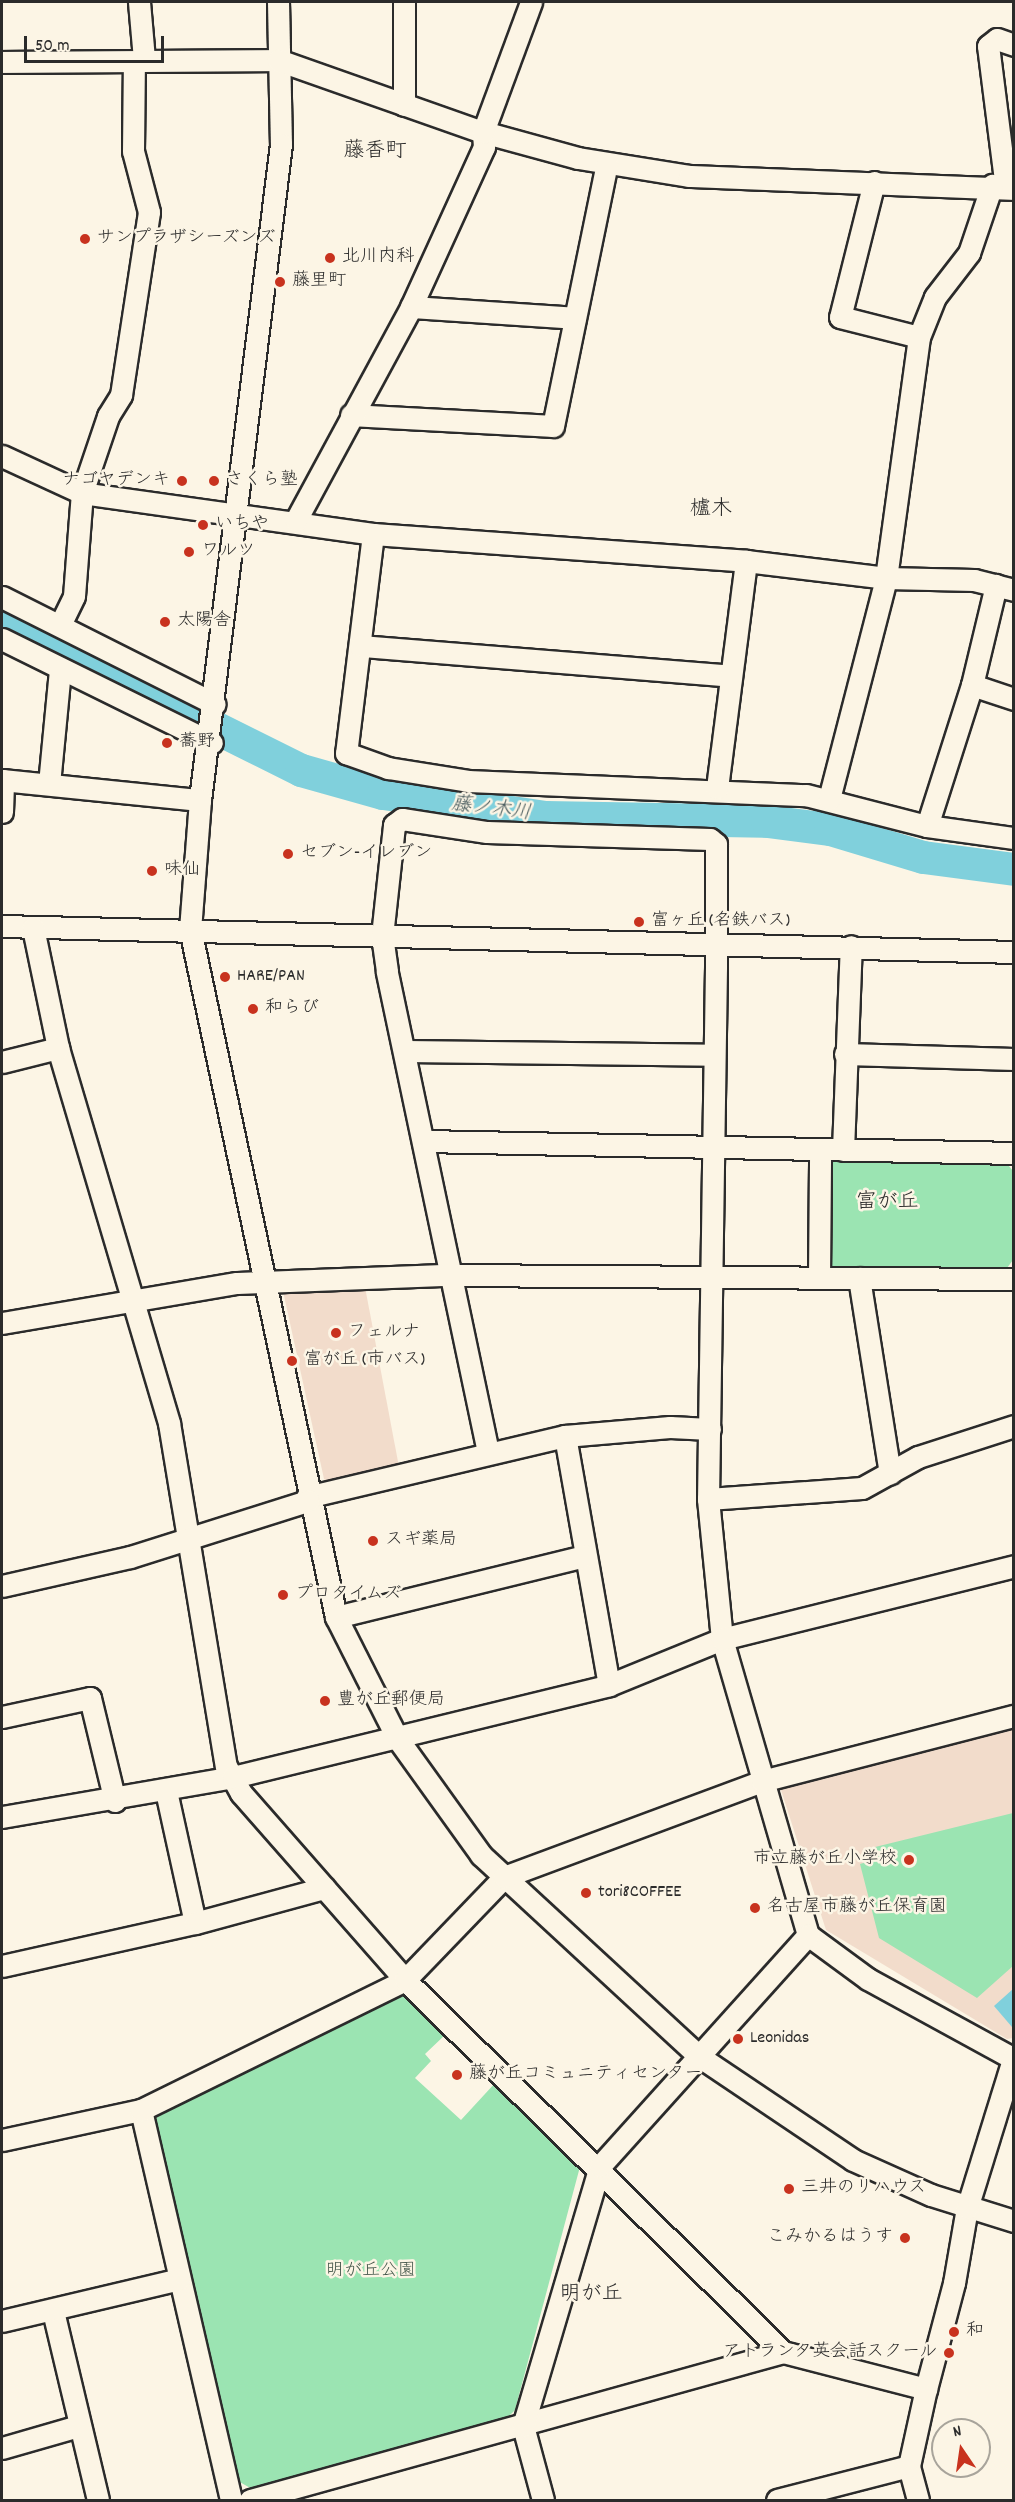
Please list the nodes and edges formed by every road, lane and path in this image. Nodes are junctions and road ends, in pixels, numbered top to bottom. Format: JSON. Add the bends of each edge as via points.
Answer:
{"nodes":[{"id":1,"x":139,"y":2,"type":"edge"},
{"id":2,"x":278,"y":2,"type":"edge"},
{"id":3,"x":404,"y":2,"type":"edge"},
{"id":4,"x":531,"y":2,"type":"edge"},
{"id":5,"x":1014,"y":45,"type":"edge"},
{"id":6,"x":139,"y":60,"type":"junction"},
{"id":7,"x":279,"y":60,"type":"junction"},
{"id":8,"x":2,"y":62,"type":"edge"},
{"id":9,"x":404,"y":105,"type":"junction"},
{"id":10,"x":483,"y":132,"type":"junction"},
{"id":11,"x":607,"y":163,"type":"junction"},
{"id":12,"x":874,"y":182,"type":"junction"},
{"id":13,"x":1004,"y":187,"type":"edge"},
{"id":14,"x":411,"y":307,"type":"junction"},
{"id":15,"x":575,"y":318,"type":"junction"},
{"id":16,"x":920,"y":337,"type":"junction"},
{"id":17,"x":351,"y":415,"type":"junction"},
{"id":18,"x":2,"y":456,"type":"edge"},
{"id":19,"x":82,"y":493,"type":"junction"},
{"id":20,"x":237,"y":512,"type":"junction"},
{"id":21,"x":296,"y":520,"type":"junction"},
{"id":22,"x":373,"y":534,"type":"junction"},
{"id":23,"x":746,"y":561,"type":"junction"},
{"id":24,"x":886,"y":578,"type":"junction"},
{"id":25,"x":1005,"y":587,"type":"edge"},
{"id":26,"x":2,"y":597,"type":"edge"},
{"id":27,"x":60,"y":625,"type":"junction"},
{"id":28,"x":2,"y":639,"type":"edge"},
{"id":29,"x":361,"y":646,"type":"junction"},
{"id":30,"x":60,"y":670,"type":"junction"},
{"id":31,"x":730,"y":676,"type":"junction"},
{"id":32,"x":972,"y":685,"type":"junction"},
{"id":33,"x":1014,"y":699,"type":"edge"},
{"id":34,"x":215,"y":704,"type":"junction"},
{"id":35,"x":212,"y":742,"type":"junction"},
{"id":36,"x":2,"y":780,"type":"edge"},
{"id":37,"x":49,"y":784,"type":"junction"},
{"id":38,"x":717,"y":788,"type":"junction"},
{"id":39,"x":829,"y":799,"type":"junction"},
{"id":40,"x":200,"y":800,"type":"junction"},
{"id":41,"x":2,"y":812,"type":"edge"},
{"id":42,"x":927,"y":826,"type":"junction"},
{"id":43,"x":1014,"y":838,"type":"edge"},
{"id":44,"x":2,"y":926,"type":"edge"},
{"id":45,"x":33,"y":928,"type":"junction"},
{"id":46,"x":190,"y":929,"type":"junction"},
{"id":47,"x":382,"y":936,"type":"junction"},
{"id":48,"x":715,"y":941,"type":"junction"},
{"id":49,"x":851,"y":946,"type":"junction"},
{"id":50,"x":1014,"y":952,"type":"edge"},
{"id":51,"x":58,"y":1048,"type":"junction"},
{"id":52,"x":406,"y":1051,"type":"junction"},
{"id":53,"x":845,"y":1054,"type":"junction"},
{"id":54,"x":712,"y":1055,"type":"junction"},
{"id":55,"x":1014,"y":1059,"type":"edge"},
{"id":56,"x":2,"y":1062,"type":"edge"},
{"id":57,"x":423,"y":1141,"type":"junction"},
{"id":58,"x":711,"y":1148,"type":"junction"},
{"id":59,"x":843,"y":1150,"type":"junction"},
{"id":60,"x":820,"y":1151,"type":"junction"},
{"id":61,"x":1014,"y":1153,"type":"edge"},
{"id":62,"x":449,"y":1275,"type":"junction"},
{"id":63,"x":711,"y":1277,"type":"junction"},
{"id":64,"x":819,"y":1278,"type":"junction"},
{"id":65,"x":859,"y":1278,"type":"junction"},
{"id":66,"x":1014,"y":1279,"type":"edge"},
{"id":67,"x":261,"y":1286,"type":"junction"},
{"id":68,"x":133,"y":1299,"type":"junction"},
{"id":69,"x":2,"y":1323,"type":"edge"},
{"id":70,"x":1014,"y":1426,"type":"edge"},
{"id":71,"x":710,"y":1429,"type":"junction"},
{"id":72,"x":566,"y":1436,"type":"junction"},
{"id":73,"x":488,"y":1452,"type":"junction"},
{"id":74,"x":890,"y":1474,"type":"junction"},
{"id":75,"x":708,"y":1498,"type":"junction"},
{"id":76,"x":307,"y":1499,"type":"junction"},
{"id":77,"x":189,"y":1537,"type":"junction"},
{"id":78,"x":585,"y":1556,"type":"junction"},
{"id":79,"x":1014,"y":1566,"type":"edge"},
{"id":80,"x":2,"y":1586,"type":"edge"},
{"id":81,"x":336,"y":1617,"type":"junction"},
{"id":82,"x":722,"y":1639,"type":"junction"},
{"id":83,"x":609,"y":1685,"type":"junction"},
{"id":84,"x":1014,"y":1716,"type":"edge"},
{"id":85,"x":2,"y":1717,"type":"edge"},
{"id":86,"x":396,"y":1738,"type":"junction"},
{"id":87,"x":233,"y":1777,"type":"junction"},
{"id":88,"x":762,"y":1781,"type":"junction"},
{"id":89,"x":166,"y":1791,"type":"junction"},
{"id":90,"x":115,"y":1801,"type":"junction"},
{"id":91,"x":2,"y":1817,"type":"edge"},
{"id":92,"x":504,"y":1877,"type":"junction"},
{"id":93,"x":324,"y":1888,"type":"junction"},
{"id":94,"x":195,"y":1923,"type":"junction"},
{"id":95,"x":808,"y":1935,"type":"junction"},
{"id":96,"x":2,"y":1966,"type":"edge"},
{"id":97,"x":405,"y":1980,"type":"junction"},
{"id":98,"x":700,"y":2057,"type":"junction"},
{"id":99,"x":1013,"y":2057,"type":"edge"},
{"id":100,"x":141,"y":2110,"type":"junction"},
{"id":101,"x":2,"y":2140,"type":"edge"},
{"id":102,"x":600,"y":2166,"type":"junction"},
{"id":103,"x":967,"y":2208,"type":"junction"},
{"id":104,"x":1014,"y":2222,"type":"edge"},
{"id":105,"x":178,"y":2279,"type":"junction"},
{"id":106,"x":53,"y":2311,"type":"junction"},
{"id":107,"x":2,"y":2321,"type":"edge"},
{"id":108,"x":783,"y":2352,"type":"junction"},
{"id":109,"x":926,"y":2388,"type":"junction"},
{"id":110,"x":78,"y":2426,"type":"junction"},
{"id":111,"x":522,"y":2426,"type":"junction"},
{"id":112,"x":2,"y":2448,"type":"edge"},
{"id":113,"x":909,"y":2466,"type":"junction"},
{"id":114,"x":98,"y":2500,"type":"edge"},
{"id":115,"x":231,"y":2500,"type":"edge"},
{"id":116,"x":250,"y":2500,"type":"edge"},
{"id":117,"x":543,"y":2500,"type":"edge"},
{"id":118,"x":777,"y":2500,"type":"edge"},
{"id":119,"x":918,"y":2500,"type":"edge"}],
"edges":[{"from":1,"to":6,"type":"street"},
{"from":2,"to":7,"type":"street"},
{"from":3,"to":9,"type":"street"},
{"from":4,"to":10,"type":"street"},
{"from":5,"to":13,"type":"street","via":[[997,39],[988,46]]},
{"from":6,"to":7,"type":"street"},
{"from":6,"to":8,"type":"street"},
{"from":6,"to":19,"type":"street","via":[[133,151],[149,212],[121,395],[108,416]]},
{"from":7,"to":9,"type":"street"},
{"from":7,"to":20,"type":"street","via":[[281,144]]},
{"from":9,"to":10,"type":"street"},
{"from":10,"to":11,"type":"street"},
{"from":10,"to":14,"type":"street","via":[[484,147]]},
{"from":11,"to":12,"type":"street","via":[[689,176]]},
{"from":11,"to":15,"type":"street"},
{"from":12,"to":13,"type":"street"},
{"from":12,"to":16,"type":"street","via":[[840,317]]},
{"from":13,"to":16,"type":"street","via":[[969,253],[935,297]]},
{"from":14,"to":15,"type":"street"},
{"from":14,"to":17,"type":"street"},
{"from":15,"to":17,"type":"street","via":[[553,426]]},
{"from":16,"to":24,"type":"street"},
{"from":17,"to":21,"type":"street"},
{"from":18,"to":19,"type":"street"},
{"from":19,"to":20,"type":"street"},
{"from":19,"to":27,"type":"street","via":[[74,596]]},
{"from":20,"to":21,"type":"street"},
{"from":20,"to":34,"type":"street"},
{"from":21,"to":22,"type":"street"},
{"from":22,"to":23,"type":"street"},
{"from":22,"to":29,"type":"street"},
{"from":23,"to":24,"type":"street"},
{"from":23,"to":31,"type":"street"},
{"from":24,"to":25,"type":"street"},
{"from":24,"to":39,"type":"street"},
{"from":25,"to":32,"type":"street"},
{"from":26,"to":27,"type":"street"},
{"from":27,"to":34,"type":"street"},
{"from":28,"to":30,"type":"street"},
{"from":29,"to":31,"type":"street"},
{"from":29,"to":38,"type":"street","via":[[346,753],[388,768],[468,781]]},
{"from":30,"to":35,"type":"street"},
{"from":30,"to":37,"type":"street"},
{"from":31,"to":38,"type":"street"},
{"from":32,"to":33,"type":"street"},
{"from":32,"to":42,"type":"street"},
{"from":34,"to":35,"type":"street"},
{"from":35,"to":40,"type":"street"},
{"from":36,"to":37,"type":"street"},
{"from":36,"to":41,"type":"street"},
{"from":37,"to":40,"type":"street"},
{"from":38,"to":39,"type":"street"},
{"from":39,"to":42,"type":"street"},
{"from":40,"to":46,"type":"street"},
{"from":42,"to":43,"type":"street"},
{"from":44,"to":45,"type":"street"},
{"from":45,"to":46,"type":"street"},
{"from":45,"to":51,"type":"street"},
{"from":46,"to":47,"type":"street"},
{"from":46,"to":67,"type":"street"},
{"from":47,"to":48,"type":"street"},
{"from":47,"to":48,"type":"street","via":[[394,825],[402,819],[487,832],[710,838],[716,844]]},
{"from":47,"to":52,"type":"street"},
{"from":48,"to":49,"type":"street"},
{"from":48,"to":54,"type":"street"},
{"from":49,"to":50,"type":"street"},
{"from":49,"to":53,"type":"street"},
{"from":51,"to":56,"type":"street"},
{"from":51,"to":68,"type":"street"},
{"from":52,"to":54,"type":"street"},
{"from":52,"to":57,"type":"street"},
{"from":53,"to":55,"type":"street"},
{"from":53,"to":59,"type":"street"},
{"from":54,"to":58,"type":"street"},
{"from":57,"to":58,"type":"street"},
{"from":57,"to":62,"type":"street"},
{"from":58,"to":60,"type":"street"},
{"from":58,"to":63,"type":"street"},
{"from":59,"to":60,"type":"street"},
{"from":59,"to":61,"type":"street"},
{"from":60,"to":64,"type":"street"},
{"from":62,"to":63,"type":"street"},
{"from":62,"to":67,"type":"street"},
{"from":62,"to":73,"type":"street"},
{"from":63,"to":64,"type":"street"},
{"from":63,"to":71,"type":"street"},
{"from":64,"to":65,"type":"street"},
{"from":65,"to":66,"type":"street"},
{"from":65,"to":74,"type":"street"},
{"from":67,"to":68,"type":"street","via":[[237,1283]]},
{"from":67,"to":76,"type":"street"},
{"from":68,"to":69,"type":"street"},
{"from":68,"to":77,"type":"street","via":[[169,1423]]},
{"from":70,"to":74,"type":"street","via":[[918,1456]]},
{"from":71,"to":72,"type":"street","via":[[625,1429]]},
{"from":71,"to":75,"type":"street"},
{"from":72,"to":73,"type":"street"},
{"from":72,"to":78,"type":"street"},
{"from":73,"to":76,"type":"street"},
{"from":74,"to":75,"type":"street","via":[[862,1488]]},
{"from":75,"to":82,"type":"street"},
{"from":76,"to":77,"type":"street"},
{"from":76,"to":81,"type":"street"},
{"from":77,"to":80,"type":"street","via":[[130,1557]]},
{"from":77,"to":87,"type":"street","via":[[226,1766]]},
{"from":78,"to":81,"type":"street"},
{"from":78,"to":83,"type":"street"},
{"from":79,"to":82,"type":"street"},
{"from":81,"to":86,"type":"street"},
{"from":82,"to":83,"type":"street"},
{"from":82,"to":88,"type":"street"},
{"from":83,"to":86,"type":"street"},
{"from":84,"to":88,"type":"street"},
{"from":85,"to":90,"type":"street","via":[[90,1698]]},
{"from":86,"to":87,"type":"street"},
{"from":86,"to":92,"type":"street","via":[[453,1820]]},
{"from":87,"to":89,"type":"street"},
{"from":87,"to":93,"type":"street"},
{"from":88,"to":92,"type":"street"},
{"from":88,"to":95,"type":"street"},
{"from":89,"to":90,"type":"street"},
{"from":89,"to":94,"type":"street"},
{"from":90,"to":91,"type":"street"},
{"from":92,"to":97,"type":"street"},
{"from":92,"to":98,"type":"street"},
{"from":93,"to":94,"type":"street"},
{"from":93,"to":97,"type":"street"},
{"from":94,"to":96,"type":"street"},
{"from":95,"to":98,"type":"street"},
{"from":95,"to":99,"type":"street","via":[[868,1979]]},
{"from":97,"to":100,"type":"street"},
{"from":97,"to":102,"type":"street"},
{"from":98,"to":102,"type":"street"},
{"from":98,"to":103,"type":"street","via":[[853,2160]]},
{"from":99,"to":103,"type":"street"},
{"from":100,"to":101,"type":"street"},
{"from":100,"to":105,"type":"street"},
{"from":102,"to":108,"type":"street"},
{"from":102,"to":111,"type":"street"},
{"from":103,"to":104,"type":"street"},
{"from":103,"to":109,"type":"street","via":[[954,2283]]},
{"from":105,"to":106,"type":"street"},
{"from":105,"to":115,"type":"street"},
{"from":106,"to":107,"type":"street"},
{"from":106,"to":110,"type":"street"},
{"from":108,"to":109,"type":"street"},
{"from":108,"to":111,"type":"street"},
{"from":109,"to":113,"type":"street"},
{"from":110,"to":112,"type":"street"},
{"from":110,"to":114,"type":"street"},
{"from":111,"to":116,"type":"street"},
{"from":111,"to":117,"type":"street"},
{"from":113,"to":118,"type":"street"},
{"from":113,"to":119,"type":"street"}]}
